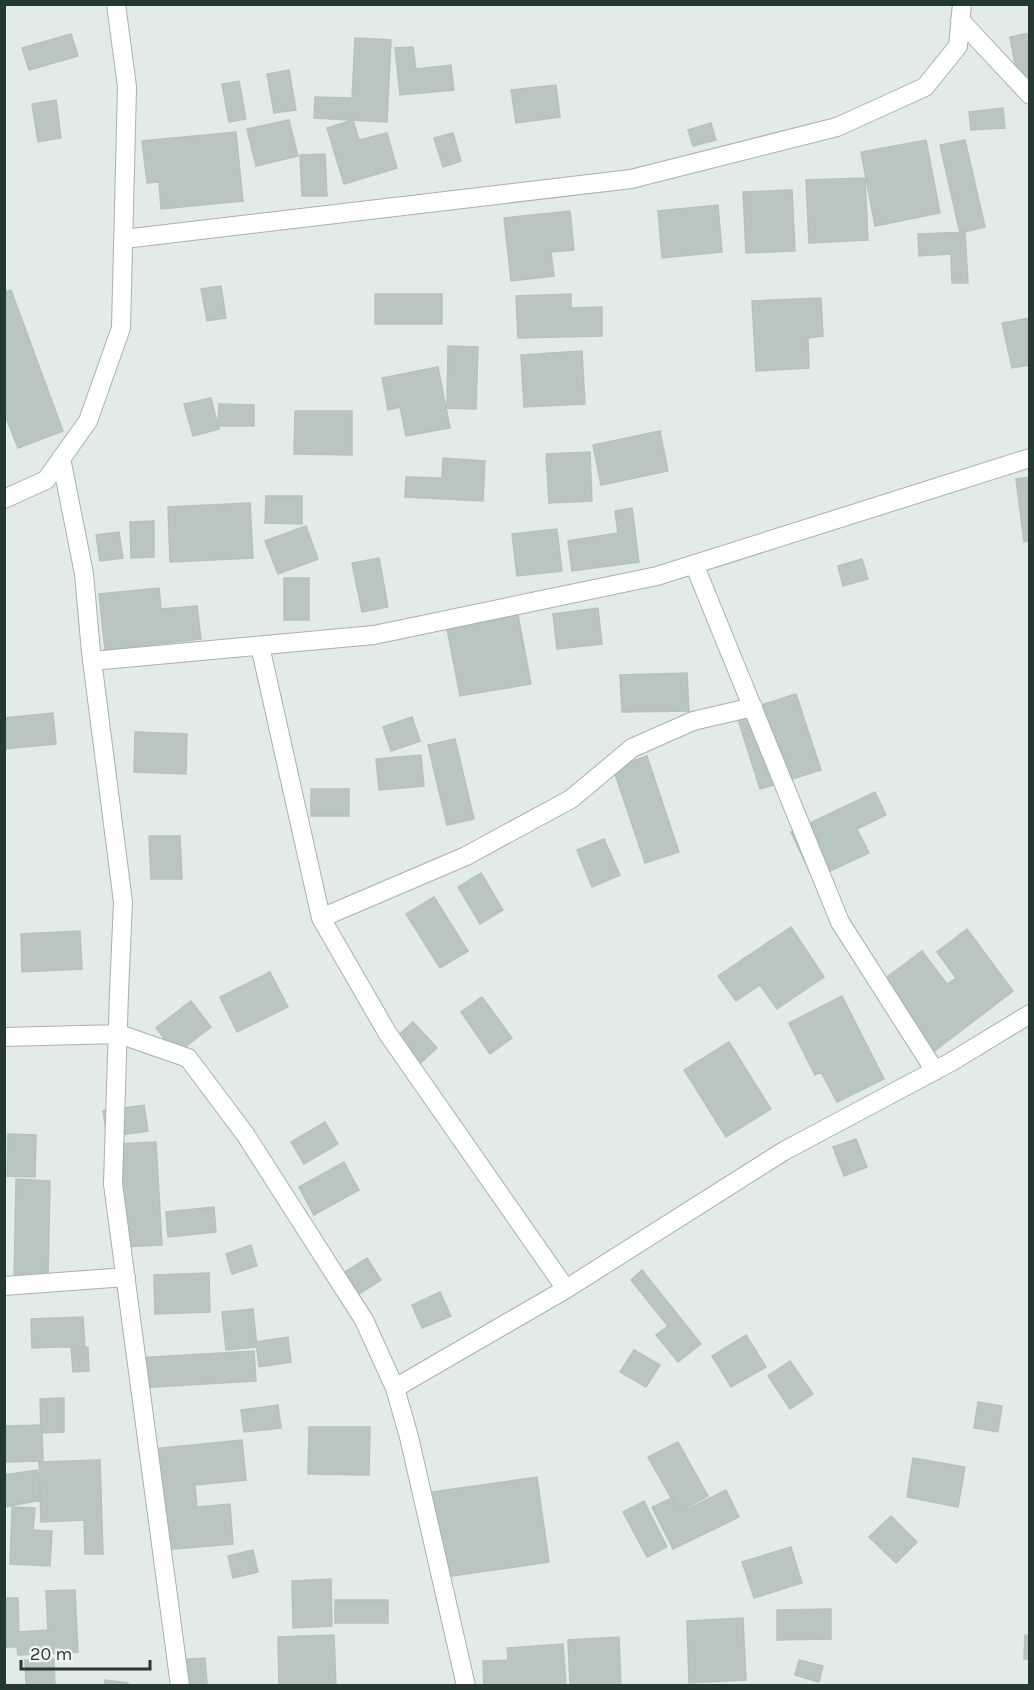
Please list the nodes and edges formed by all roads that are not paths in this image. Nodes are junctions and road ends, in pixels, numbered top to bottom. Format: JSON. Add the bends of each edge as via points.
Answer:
{"nodes":[{"id":1,"x":116,"y":4,"type":"edge"},
{"id":2,"x":961,"y":12,"type":"edge"},
{"id":3,"x":1029,"y":95,"type":"edge"},
{"id":4,"x":124,"y":239,"type":"junction"},
{"id":5,"x":62,"y":458,"type":"junction"},
{"id":6,"x":1029,"y":458,"type":"edge"},
{"id":7,"x":4,"y":499,"type":"edge"},
{"id":8,"x":694,"y":564,"type":"junction"},
{"id":9,"x":260,"y":646,"type":"junction"},
{"id":10,"x":92,"y":661,"type":"junction"},
{"id":11,"x":753,"y":707,"type":"junction"},
{"id":12,"x":321,"y":918,"type":"junction"},
{"id":13,"x":1029,"y":1014,"type":"edge"},
{"id":14,"x":118,"y":1034,"type":"junction"},
{"id":15,"x":4,"y":1037,"type":"edge"},
{"id":16,"x":935,"y":1071,"type":"junction"},
{"id":17,"x":126,"y":1277,"type":"junction"},
{"id":18,"x":4,"y":1286,"type":"edge"},
{"id":19,"x":566,"y":1289,"type":"junction"},
{"id":20,"x":395,"y":1388,"type":"junction"},
{"id":21,"x":180,"y":1686,"type":"edge"},
{"id":22,"x":466,"y":1686,"type":"edge"}],
"edges":[{"from":1,"to":4,"type":"street","via":[[127,87]]},
{"from":2,"to":3,"type":"street"},
{"from":2,"to":4,"type":"street","via":[[958,46],[925,87],[837,127],[631,179]]},
{"from":4,"to":5,"type":"street","via":[[122,328],[88,421]]},
{"from":5,"to":7,"type":"street","via":[[46,480]]},
{"from":5,"to":10,"type":"street","via":[[84,573]]},
{"from":6,"to":8,"type":"street"},
{"from":8,"to":9,"type":"street","via":[[657,576],[374,635]]},
{"from":8,"to":11,"type":"street"},
{"from":9,"to":10,"type":"street"},
{"from":9,"to":12,"type":"street"},
{"from":10,"to":14,"type":"street","via":[[123,902]]},
{"from":11,"to":12,"type":"street","via":[[693,722],[632,748],[572,799],[466,856]]},
{"from":11,"to":16,"type":"street","via":[[840,922]]},
{"from":12,"to":19,"type":"street","via":[[388,1034]]},
{"from":13,"to":16,"type":"street"},
{"from":14,"to":15,"type":"street"},
{"from":14,"to":17,"type":"street","via":[[113,1185]]},
{"from":14,"to":20,"type":"street","via":[[188,1058],[245,1134],[358,1310]]},
{"from":16,"to":19,"type":"street","via":[[784,1151]]},
{"from":17,"to":18,"type":"street"},
{"from":17,"to":21,"type":"street"},
{"from":19,"to":20,"type":"street"},
{"from":20,"to":22,"type":"street"}]}
